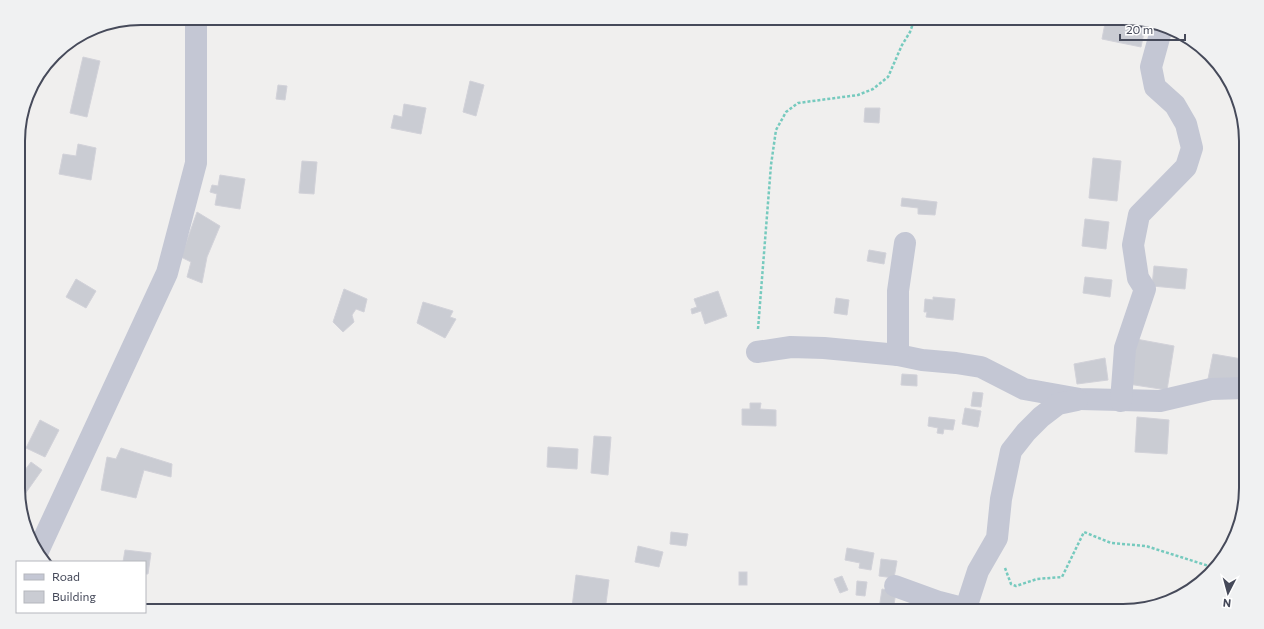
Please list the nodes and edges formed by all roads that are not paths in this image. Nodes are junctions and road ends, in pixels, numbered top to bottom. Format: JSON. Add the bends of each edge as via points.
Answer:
{"nodes":[{"id":1,"x":196,"y":25,"type":"edge"},
{"id":2,"x":1161,"y":32,"type":"edge"},
{"id":3,"x":905,"y":243,"type":"dead end"},
{"id":4,"x":757,"y":352,"type":"road end"},
{"id":5,"x":898,"y":355,"type":"junction"},
{"id":6,"x":1239,"y":388,"type":"edge"},
{"id":7,"x":1080,"y":399,"type":"junction"},
{"id":8,"x":1121,"y":401,"type":"junction"},
{"id":9,"x":41,"y":545,"type":"edge"},
{"id":10,"x":895,"y":586,"type":"dead end"},
{"id":11,"x":948,"y":604,"type":"edge"},
{"id":12,"x":967,"y":604,"type":"edge"}],
"edges":[{"from":1,"to":9,"type":"street","via":[[196,164],[167,273]]},
{"from":2,"to":8,"type":"street","via":[[1150,67],[1155,87],[1175,105],[1183,117],[1192,148],[1186,167],[1139,214],[1133,245],[1138,278],[1145,289],[1125,348]]},
{"from":3,"to":5,"type":"street","via":[[898,291]]},
{"from":4,"to":5,"type":"street","via":[[791,347]]},
{"from":5,"to":7,"type":"street","via":[[981,368],[1024,389]]},
{"from":6,"to":8,"type":"street","via":[[1211,389],[1160,401]]},
{"from":7,"to":8,"type":"street"},
{"from":7,"to":12,"type":"street","via":[[1058,404],[1026,432],[1011,451],[996,538],[978,571]]},
{"from":10,"to":11,"type":"street"}]}
